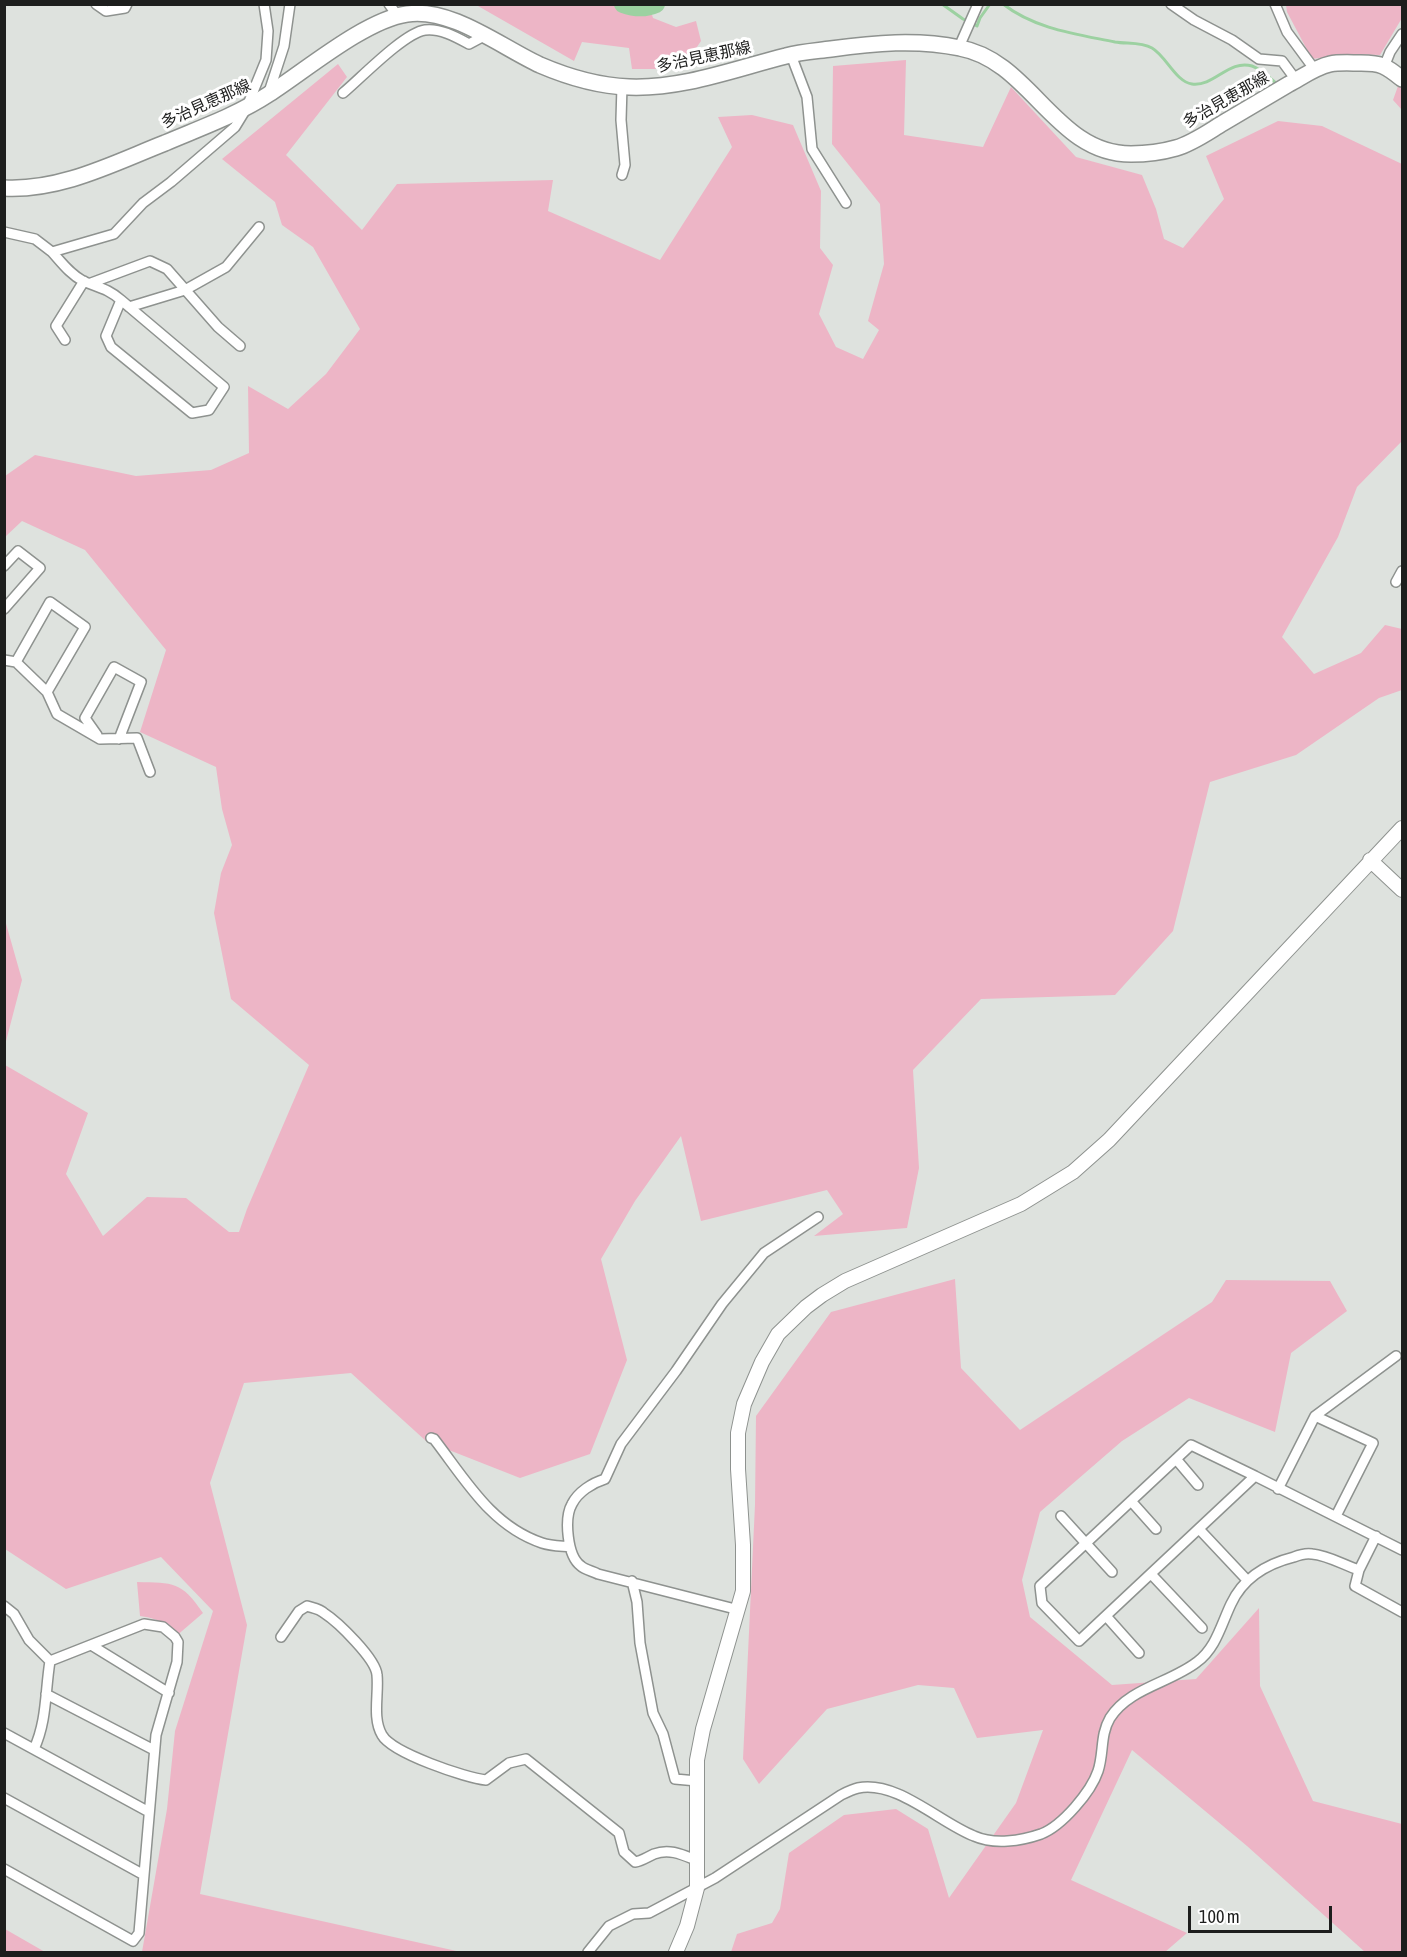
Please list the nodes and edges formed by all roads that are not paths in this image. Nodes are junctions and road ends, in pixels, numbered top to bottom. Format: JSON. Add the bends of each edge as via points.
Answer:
{"nodes":[{"id":1,"x":96,"y":4,"type":"edge"},
{"id":2,"x":127,"y":4,"type":"edge"},
{"id":3,"x":264,"y":4,"type":"edge"},
{"id":4,"x":290,"y":4,"type":"edge"},
{"id":5,"x":978,"y":4,"type":"edge"},
{"id":6,"x":1171,"y":4,"type":"edge"},
{"id":7,"x":1275,"y":4,"type":"edge"},
{"id":8,"x":393,"y":10,"type":"edge"},
{"id":9,"x":1402,"y":34,"type":"edge"},
{"id":10,"x":484,"y":36,"type":"junction"},
{"id":11,"x":959,"y":47,"type":"junction"},
{"id":12,"x":791,"y":55,"type":"junction"},
{"id":13,"x":1384,"y":67,"type":"junction"},
{"id":14,"x":1315,"y":70,"type":"junction"},
{"id":15,"x":1402,"y":79,"type":"edge"},
{"id":16,"x":1296,"y":80,"type":"junction"},
{"id":17,"x":622,"y":86,"type":"junction"},
{"id":18,"x":343,"y":93,"type":"dead end"},
{"id":19,"x":269,"y":95,"type":"junction"},
{"id":20,"x":246,"y":109,"type":"junction"},
{"id":21,"x":622,"y":175,"type":"dead end"},
{"id":22,"x":4,"y":188,"type":"edge"},
{"id":23,"x":846,"y":203,"type":"dead end"},
{"id":24,"x":259,"y":227,"type":"dead end"},
{"id":25,"x":4,"y":232,"type":"edge"},
{"id":26,"x":52,"y":252,"type":"junction"},
{"id":27,"x":87,"y":282,"type":"junction"},
{"id":28,"x":185,"y":290,"type":"junction"},
{"id":29,"x":121,"y":300,"type":"junction"},
{"id":30,"x":129,"y":307,"type":"junction"},
{"id":31,"x":65,"y":340,"type":"dead end"},
{"id":32,"x":240,"y":346,"type":"dead end"},
{"id":33,"x":4,"y":566,"type":"edge"},
{"id":34,"x":1402,"y":571,"type":"edge"},
{"id":35,"x":1396,"y":582,"type":"dead end"},
{"id":36,"x":4,"y":609,"type":"edge"},
{"id":37,"x":4,"y":660,"type":"edge"},
{"id":38,"x":16,"y":662,"type":"junction"},
{"id":39,"x":47,"y":692,"type":"junction"},
{"id":40,"x":100,"y":739,"type":"junction"},
{"id":41,"x":119,"y":739,"type":"junction"},
{"id":42,"x":150,"y":772,"type":"dead end"},
{"id":43,"x":1402,"y":828,"type":"edge"},
{"id":44,"x":1370,"y":860,"type":"junction"},
{"id":45,"x":1402,"y":890,"type":"edge"},
{"id":46,"x":818,"y":1217,"type":"dead end"},
{"id":47,"x":1396,"y":1356,"type":"dead end"},
{"id":48,"x":1315,"y":1416,"type":"junction"},
{"id":49,"x":431,"y":1438,"type":"dead end"},
{"id":50,"x":1176,"y":1459,"type":"junction"},
{"id":51,"x":1255,"y":1476,"type":"junction"},
{"id":52,"x":1198,"y":1485,"type":"dead end"},
{"id":53,"x":1278,"y":1489,"type":"junction"},
{"id":54,"x":1131,"y":1501,"type":"junction"},
{"id":55,"x":1061,"y":1516,"type":"dead end"},
{"id":56,"x":1335,"y":1516,"type":"junction"},
{"id":57,"x":1156,"y":1529,"type":"dead end"},
{"id":58,"x":1198,"y":1529,"type":"junction"},
{"id":59,"x":1376,"y":1536,"type":"junction"},
{"id":60,"x":1085,"y":1543,"type":"junction"},
{"id":61,"x":570,"y":1547,"type":"junction"},
{"id":62,"x":1402,"y":1550,"type":"edge"},
{"id":63,"x":1359,"y":1570,"type":"junction"},
{"id":64,"x":1112,"y":1572,"type":"dead end"},
{"id":65,"x":1151,"y":1574,"type":"junction"},
{"id":66,"x":1247,"y":1580,"type":"junction"},
{"id":67,"x":632,"y":1581,"type":"junction"},
{"id":68,"x":4,"y":1606,"type":"edge"},
{"id":69,"x":739,"y":1610,"type":"junction"},
{"id":70,"x":1402,"y":1612,"type":"edge"},
{"id":71,"x":1106,"y":1616,"type":"junction"},
{"id":72,"x":1202,"y":1628,"type":"dead end"},
{"id":73,"x":281,"y":1637,"type":"dead end"},
{"id":74,"x":91,"y":1645,"type":"junction"},
{"id":75,"x":1139,"y":1653,"type":"dead end"},
{"id":76,"x":50,"y":1661,"type":"junction"},
{"id":77,"x":169,"y":1693,"type":"junction"},
{"id":78,"x":46,"y":1694,"type":"junction"},
{"id":79,"x":4,"y":1733,"type":"edge"},
{"id":80,"x":33,"y":1749,"type":"junction"},
{"id":81,"x":154,"y":1750,"type":"junction"},
{"id":82,"x":697,"y":1781,"type":"junction"},
{"id":83,"x":4,"y":1798,"type":"edge"},
{"id":84,"x":149,"y":1812,"type":"junction"},
{"id":85,"x":698,"y":1861,"type":"junction"},
{"id":86,"x":4,"y":1869,"type":"edge"},
{"id":87,"x":144,"y":1875,"type":"junction"},
{"id":88,"x":696,"y":1887,"type":"junction"},
{"id":89,"x":588,"y":1953,"type":"edge"},
{"id":90,"x":676,"y":1953,"type":"edge"}],
"edges":[{"from":1,"to":2,"type":"street","via":[[106,11],[125,8]]},
{"from":3,"to":20,"type":"street","via":[[268,31],[266,60]]},
{"from":4,"to":19,"type":"street","via":[[284,46]]},
{"from":5,"to":11,"type":"street"},
{"from":6,"to":16,"type":"street","via":[[1259,59],[1282,61]]},
{"from":7,"to":14,"type":"street","via":[[1287,32]]},
{"from":8,"to":10,"type":"main road","name":"多治見恵那線","via":[[428,13]]},
{"from":8,"to":19,"type":"main road","name":"多治見恵那線"},
{"from":9,"to":13,"type":"street"},
{"from":10,"to":17,"type":"main road","name":"多治見恵那線","via":[[565,75]]},
{"from":10,"to":18,"type":"street","via":[[469,44],[444,32],[425,30],[410,35]]},
{"from":11,"to":12,"type":"main road","name":"多治見恵那線","via":[[898,42]]},
{"from":11,"to":16,"type":"main road","name":"多治見恵那線","via":[[997,62],[1085,142],[1126,154],[1176,148],[1197,139]]},
{"from":12,"to":17,"type":"main road","name":"多治見恵那線","via":[[684,83]]},
{"from":12,"to":23,"type":"street","via":[[807,97],[812,149]]},
{"from":13,"to":14,"type":"main road","name":"多治見恵那線","via":[[1342,63]]},
{"from":13,"to":15,"type":"main road","name":"多治見恵那線"},
{"from":14,"to":16,"type":"main road","name":"多治見恵那線"},
{"from":17,"to":21,"type":"street"},
{"from":19,"to":20,"type":"main road","name":"多治見恵那線"},
{"from":20,"to":22,"type":"main road","name":"多治見恵那線","via":[[75,178],[36,187]]},
{"from":20,"to":26,"type":"street","via":[[236,127],[143,203],[114,234]]},
{"from":24,"to":28,"type":"street","via":[[226,267]]},
{"from":25,"to":26,"type":"street","via":[[34,239]]},
{"from":26,"to":27,"type":"street","via":[[69,272]]},
{"from":27,"to":28,"type":"street","via":[[150,261],[167,269]]},
{"from":27,"to":29,"type":"street"},
{"from":27,"to":31,"type":"street","via":[[56,326]]},
{"from":28,"to":30,"type":"street"},
{"from":28,"to":32,"type":"street"},
{"from":29,"to":30,"type":"street"},
{"from":29,"to":30,"type":"street","via":[[106,336],[111,347],[192,413],[209,411],[224,387]]},
{"from":33,"to":36,"type":"street","via":[[18,551],[40,568]]},
{"from":34,"to":35,"type":"street"},
{"from":37,"to":38,"type":"street"},
{"from":38,"to":39,"type":"street"},
{"from":38,"to":39,"type":"street","via":[[50,602],[85,627]]},
{"from":39,"to":40,"type":"street","via":[[57,714]]},
{"from":40,"to":41,"type":"street"},
{"from":40,"to":41,"type":"street","via":[[85,718],[114,668],[141,682]]},
{"from":41,"to":42,"type":"street","via":[[137,738]]},
{"from":43,"to":44,"type":"street"},
{"from":44,"to":45,"type":"street"},
{"from":44,"to":69,"type":"street","via":[[1109,1140],[1073,1172],[1021,1204],[845,1281],[806,1306],[778,1334],[753,1380],[738,1433],[743,1545]]},
{"from":46,"to":61,"type":"street","via":[[764,1253],[722,1304],[621,1444],[605,1479],[593,1482],[570,1506]]},
{"from":47,"to":48,"type":"street"},
{"from":48,"to":53,"type":"street"},
{"from":48,"to":56,"type":"street","via":[[1373,1443]]},
{"from":49,"to":61,"type":"street","via":[[502,1523],[544,1544]]},
{"from":50,"to":51,"type":"street","via":[[1191,1445]]},
{"from":50,"to":52,"type":"street"},
{"from":50,"to":54,"type":"street"},
{"from":51,"to":53,"type":"street"},
{"from":51,"to":58,"type":"street"},
{"from":53,"to":56,"type":"street"},
{"from":54,"to":57,"type":"street"},
{"from":54,"to":60,"type":"street"},
{"from":55,"to":60,"type":"street"},
{"from":56,"to":59,"type":"street"},
{"from":58,"to":65,"type":"street"},
{"from":58,"to":66,"type":"street"},
{"from":59,"to":62,"type":"street"},
{"from":59,"to":63,"type":"street"},
{"from":60,"to":64,"type":"street"},
{"from":60,"to":71,"type":"street","via":[[1040,1586],[1042,1603],[1079,1641]]},
{"from":61,"to":67,"type":"street","via":[[581,1566]]},
{"from":63,"to":66,"type":"street","via":[[1311,1553],[1280,1560]]},
{"from":63,"to":70,"type":"street","via":[[1355,1586]]},
{"from":65,"to":71,"type":"street"},
{"from":65,"to":72,"type":"street"},
{"from":66,"to":88,"type":"street","via":[[1232,1602],[1212,1649],[1196,1663],[1124,1702],[1110,1719],[1102,1737],[1098,1771],[1068,1815],[1043,1833],[994,1842],[974,1837],[881,1788],[859,1788],[841,1795]]},
{"from":67,"to":69,"type":"street"},
{"from":67,"to":82,"type":"street","via":[[653,1713],[675,1779]]},
{"from":68,"to":76,"type":"street"},
{"from":69,"to":82,"type":"street","via":[[707,1708]]},
{"from":71,"to":75,"type":"street"},
{"from":73,"to":85,"type":"street","via":[[307,1606],[324,1612],[368,1656],[377,1672],[377,1719],[382,1736],[400,1750],[470,1778],[486,1780],[509,1763],[526,1759],[618,1833],[624,1852],[635,1862],[664,1851]]},
{"from":74,"to":76,"type":"street"},
{"from":74,"to":77,"type":"street"},
{"from":74,"to":77,"type":"street","via":[[144,1624],[163,1627],[176,1637],[179,1647]]},
{"from":76,"to":78,"type":"street"},
{"from":77,"to":81,"type":"street"},
{"from":78,"to":80,"type":"street","via":[[45,1715]]},
{"from":78,"to":81,"type":"street"},
{"from":79,"to":80,"type":"street"},
{"from":80,"to":84,"type":"street"},
{"from":81,"to":84,"type":"street"},
{"from":82,"to":85,"type":"street"},
{"from":83,"to":87,"type":"street"},
{"from":84,"to":87,"type":"street"},
{"from":85,"to":88,"type":"street"},
{"from":86,"to":87,"type":"street","via":[[133,1941],[139,1933]]},
{"from":88,"to":89,"type":"street","via":[[649,1913],[633,1914],[609,1926]]},
{"from":88,"to":90,"type":"street"}]}
